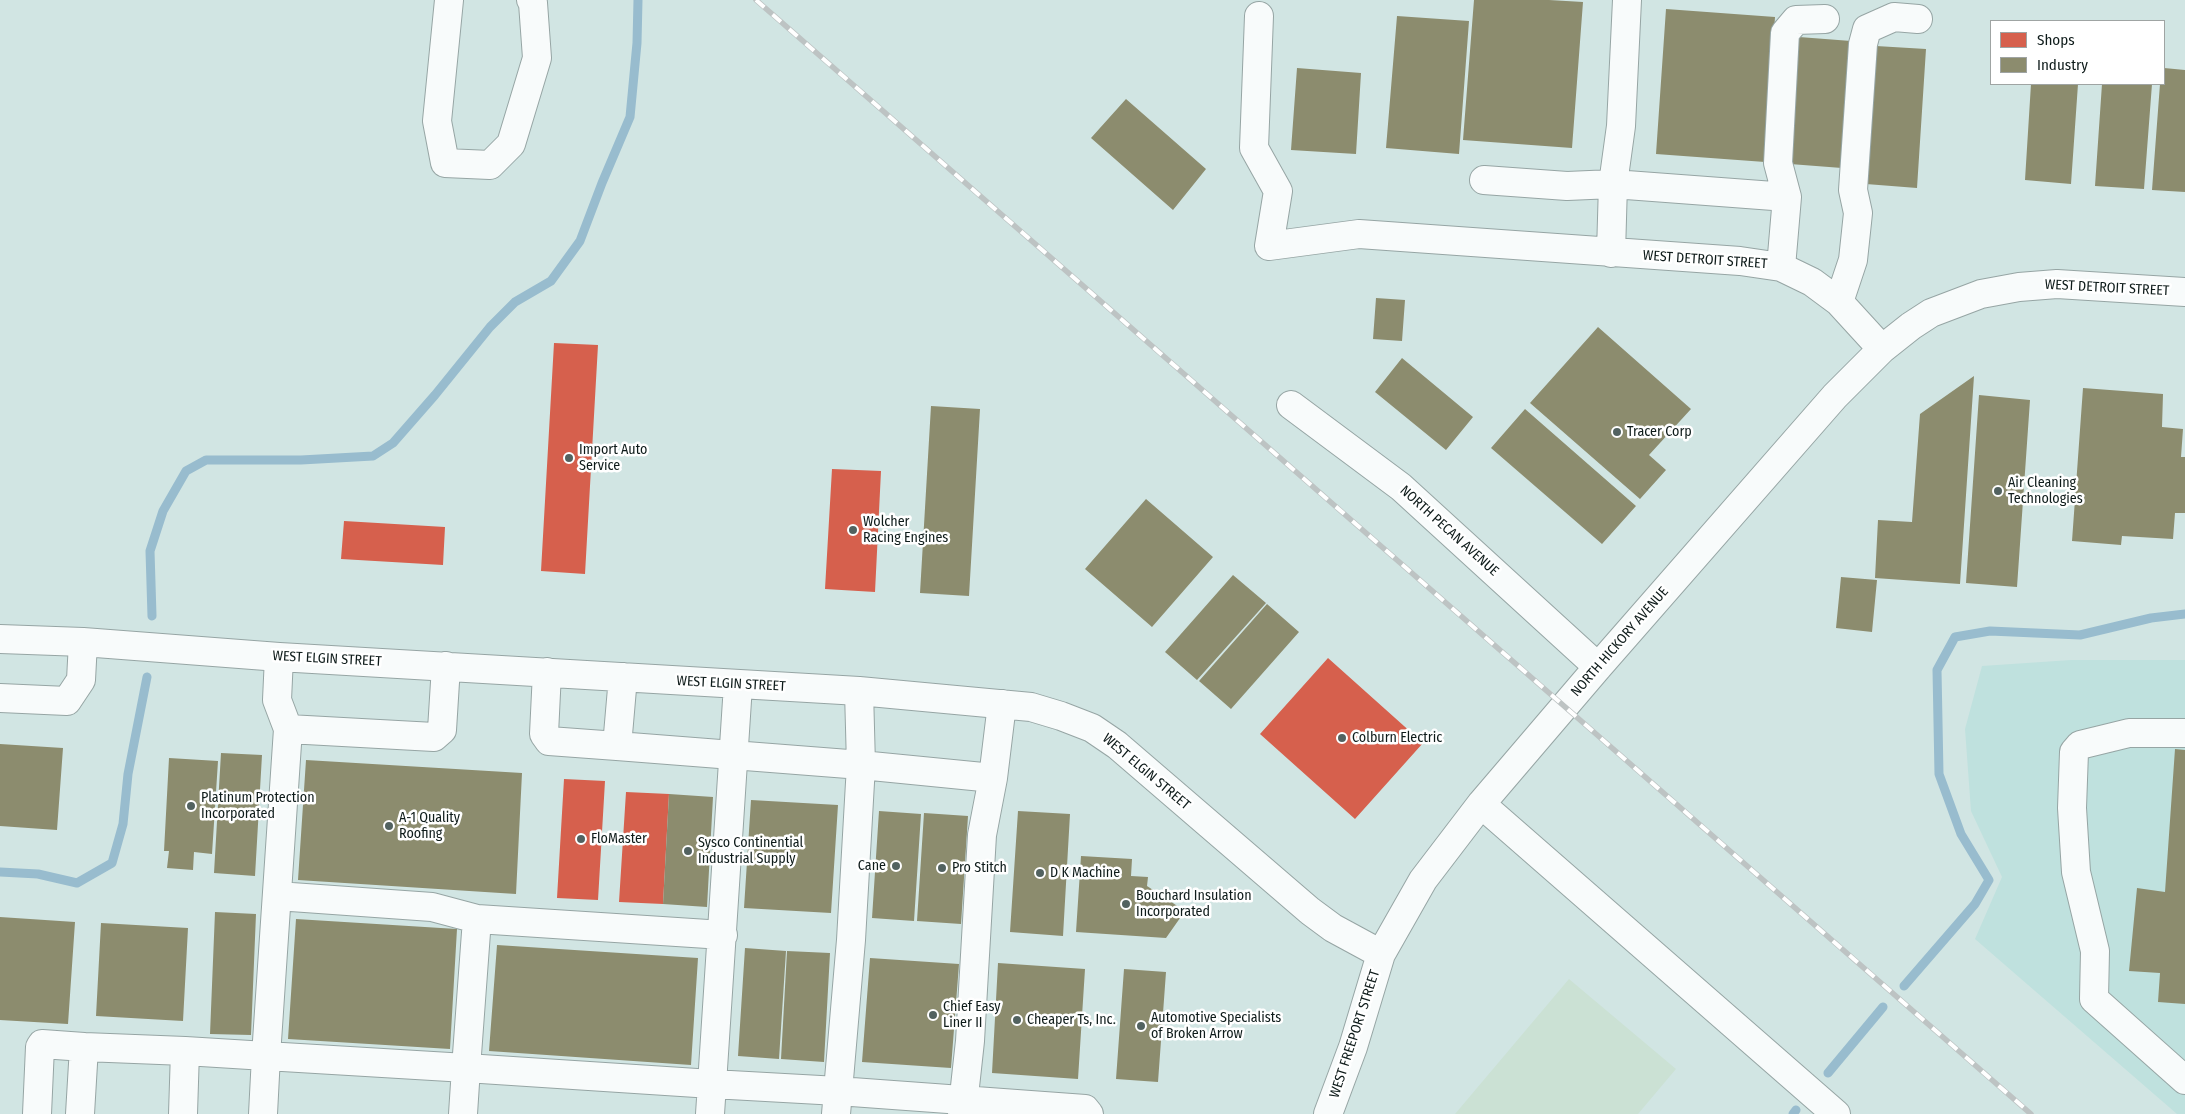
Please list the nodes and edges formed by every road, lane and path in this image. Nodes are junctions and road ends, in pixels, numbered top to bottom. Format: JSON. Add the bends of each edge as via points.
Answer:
{"nodes":[{"id":1,"x":449,"y":0,"type":"edge"},
{"id":2,"x":531,"y":0,"type":"edge"},
{"id":3,"x":1627,"y":0,"type":"edge"},
{"id":4,"x":1259,"y":16,"type":"dead end"},
{"id":5,"x":1825,"y":19,"type":"dead end"},
{"id":6,"x":1918,"y":19,"type":"dead end"},
{"id":7,"x":1484,"y":180,"type":"dead end"},
{"id":8,"x":1613,"y":184,"type":"junction"},
{"id":9,"x":1787,"y":197,"type":"junction"},
{"id":10,"x":1611,"y":253,"type":"junction"},
{"id":11,"x":1781,"y":267,"type":"junction"},
{"id":12,"x":2185,"y":292,"type":"edge"},
{"id":13,"x":1838,"y":302,"type":"junction"},
{"id":14,"x":1882,"y":349,"type":"junction"},
{"id":15,"x":1292,"y":405,"type":"dead end"},
{"id":16,"x":0,"y":639,"type":"edge"},
{"id":17,"x":83,"y":642,"type":"junction"},
{"id":18,"x":279,"y":657,"type":"junction"},
{"id":19,"x":446,"y":666,"type":"junction"},
{"id":20,"x":1598,"y":667,"type":"junction"},
{"id":21,"x":547,"y":672,"type":"junction"},
{"id":22,"x":623,"y":677,"type":"junction"},
{"id":23,"x":738,"y":684,"type":"junction"},
{"id":24,"x":859,"y":691,"type":"junction"},
{"id":25,"x":0,"y":698,"type":"edge"},
{"id":26,"x":1002,"y":704,"type":"junction"},
{"id":27,"x":288,"y":729,"type":"junction"},
{"id":28,"x":2185,"y":733,"type":"edge"},
{"id":29,"x":617,"y":746,"type":"junction"},
{"id":30,"x":734,"y":755,"type":"junction"},
{"id":31,"x":861,"y":765,"type":"junction"},
{"id":32,"x":993,"y":778,"type":"junction"},
{"id":33,"x":1481,"y":804,"type":"junction"},
{"id":34,"x":277,"y":896,"type":"junction"},
{"id":35,"x":477,"y":919,"type":"junction"},
{"id":36,"x":723,"y":935,"type":"junction"},
{"id":37,"x":1381,"y":954,"type":"junction"},
{"id":38,"x":84,"y":1047,"type":"junction"},
{"id":39,"x":186,"y":1051,"type":"junction"},
{"id":40,"x":266,"y":1056,"type":"junction"},
{"id":41,"x":466,"y":1068,"type":"junction"},
{"id":42,"x":2185,"y":1080,"type":"edge"},
{"id":43,"x":712,"y":1084,"type":"junction"},
{"id":44,"x":837,"y":1102,"type":"edge"},
{"id":45,"x":963,"y":1107,"type":"edge"},
{"id":46,"x":37,"y":1114,"type":"edge"},
{"id":47,"x":80,"y":1114,"type":"edge"},
{"id":48,"x":182,"y":1114,"type":"edge"},
{"id":49,"x":263,"y":1114,"type":"edge"},
{"id":50,"x":463,"y":1114,"type":"edge"},
{"id":51,"x":710,"y":1114,"type":"edge"},
{"id":52,"x":1089,"y":1114,"type":"edge"},
{"id":53,"x":1328,"y":1114,"type":"edge"},
{"id":54,"x":1836,"y":1114,"type":"edge"}],
"edges":[{"from":1,"to":2,"type":"street","via":[[437,121],[445,164],[490,165],[511,144],[537,58]]},
{"from":3,"to":8,"type":"street","via":[[1621,126]]},
{"from":4,"to":10,"type":"street","name":"WEST DETROIT STREET","via":[[1254,148],[1278,191],[1269,246],[1359,234]]},
{"from":5,"to":9,"type":"street","via":[[1796,20],[1785,33],[1778,163]]},
{"from":6,"to":13,"type":"street","via":[[1894,18],[1868,29],[1863,44],[1853,190],[1858,213],[1853,260]]},
{"from":7,"to":8,"type":"street","via":[[1567,186]]},
{"from":8,"to":9,"type":"street"},
{"from":8,"to":10,"type":"street"},
{"from":9,"to":11,"type":"street"},
{"from":10,"to":11,"type":"street","name":"WEST DETROIT STREET","via":[[1740,261]]},
{"from":11,"to":13,"type":"street","name":"WEST DETROIT STREET","via":[[1812,282]]},
{"from":12,"to":14,"type":"street","name":"WEST DETROIT STREET","via":[[2057,284],[2019,286],[1981,294],[1931,313]]},
{"from":13,"to":14,"type":"street","name":"WEST DETROIT STREET"},
{"from":14,"to":20,"type":"street","name":"NORTH HICKORY AVENUE","via":[[1835,396]]},
{"from":15,"to":20,"type":"street","name":"NORTH PECAN AVENUE","via":[[1401,487]]},
{"from":16,"to":17,"type":"street","name":"WEST ELGIN STREET"},
{"from":17,"to":18,"type":"street","name":"WEST ELGIN STREET"},
{"from":17,"to":25,"type":"street","via":[[81,680],[67,701]]},
{"from":18,"to":19,"type":"street","name":"WEST ELGIN STREET"},
{"from":18,"to":27,"type":"street","via":[[277,700]]},
{"from":19,"to":21,"type":"street","name":"WEST ELGIN STREET"},
{"from":19,"to":27,"type":"street","via":[[442,730],[434,738]]},
{"from":20,"to":33,"type":"street","name":"NORTH HICKORY AVENUE"},
{"from":21,"to":22,"type":"street","name":"WEST ELGIN STREET"},
{"from":21,"to":29,"type":"street","via":[[544,734],[549,741]]},
{"from":22,"to":23,"type":"street","name":"WEST ELGIN STREET"},
{"from":22,"to":29,"type":"street"},
{"from":23,"to":24,"type":"street","name":"WEST ELGIN STREET"},
{"from":23,"to":30,"type":"street"},
{"from":24,"to":26,"type":"street","name":"WEST ELGIN STREET"},
{"from":24,"to":31,"type":"street"},
{"from":26,"to":32,"type":"street"},
{"from":26,"to":37,"type":"street","name":"WEST ELGIN STREET","via":[[1031,707],[1092,728],[1117,745],[1310,911],[1332,928]]},
{"from":27,"to":34,"type":"street"},
{"from":28,"to":42,"type":"street","via":[[2129,733],[2080,745],[2074,752],[2072,808],[2076,872],[2095,951],[2094,999]]},
{"from":29,"to":30,"type":"street"},
{"from":30,"to":31,"type":"street"},
{"from":30,"to":36,"type":"street"},
{"from":31,"to":32,"type":"street"},
{"from":31,"to":44,"type":"street"},
{"from":32,"to":45,"type":"street","via":[[982,835]]},
{"from":33,"to":37,"type":"street","name":"NORTH HICKORY AVENUE","via":[[1422,880]]},
{"from":33,"to":54,"type":"street"},
{"from":34,"to":35,"type":"street","via":[[432,907]]},
{"from":34,"to":40,"type":"street"},
{"from":35,"to":36,"type":"street"},
{"from":35,"to":41,"type":"street"},
{"from":36,"to":43,"type":"street"},
{"from":37,"to":53,"type":"street","name":"WEST FREEPORT STREET","via":[[1353,1047]]},
{"from":38,"to":39,"type":"street"},
{"from":38,"to":46,"type":"street","via":[[42,1044]]},
{"from":38,"to":47,"type":"street"},
{"from":39,"to":40,"type":"street"},
{"from":39,"to":48,"type":"street"},
{"from":40,"to":41,"type":"street"},
{"from":40,"to":49,"type":"street"},
{"from":41,"to":43,"type":"street"},
{"from":41,"to":50,"type":"street"},
{"from":43,"to":44,"type":"street"},
{"from":43,"to":51,"type":"street"},
{"from":44,"to":45,"type":"street"},
{"from":45,"to":52,"type":"street","via":[[1085,1109]]}]}
